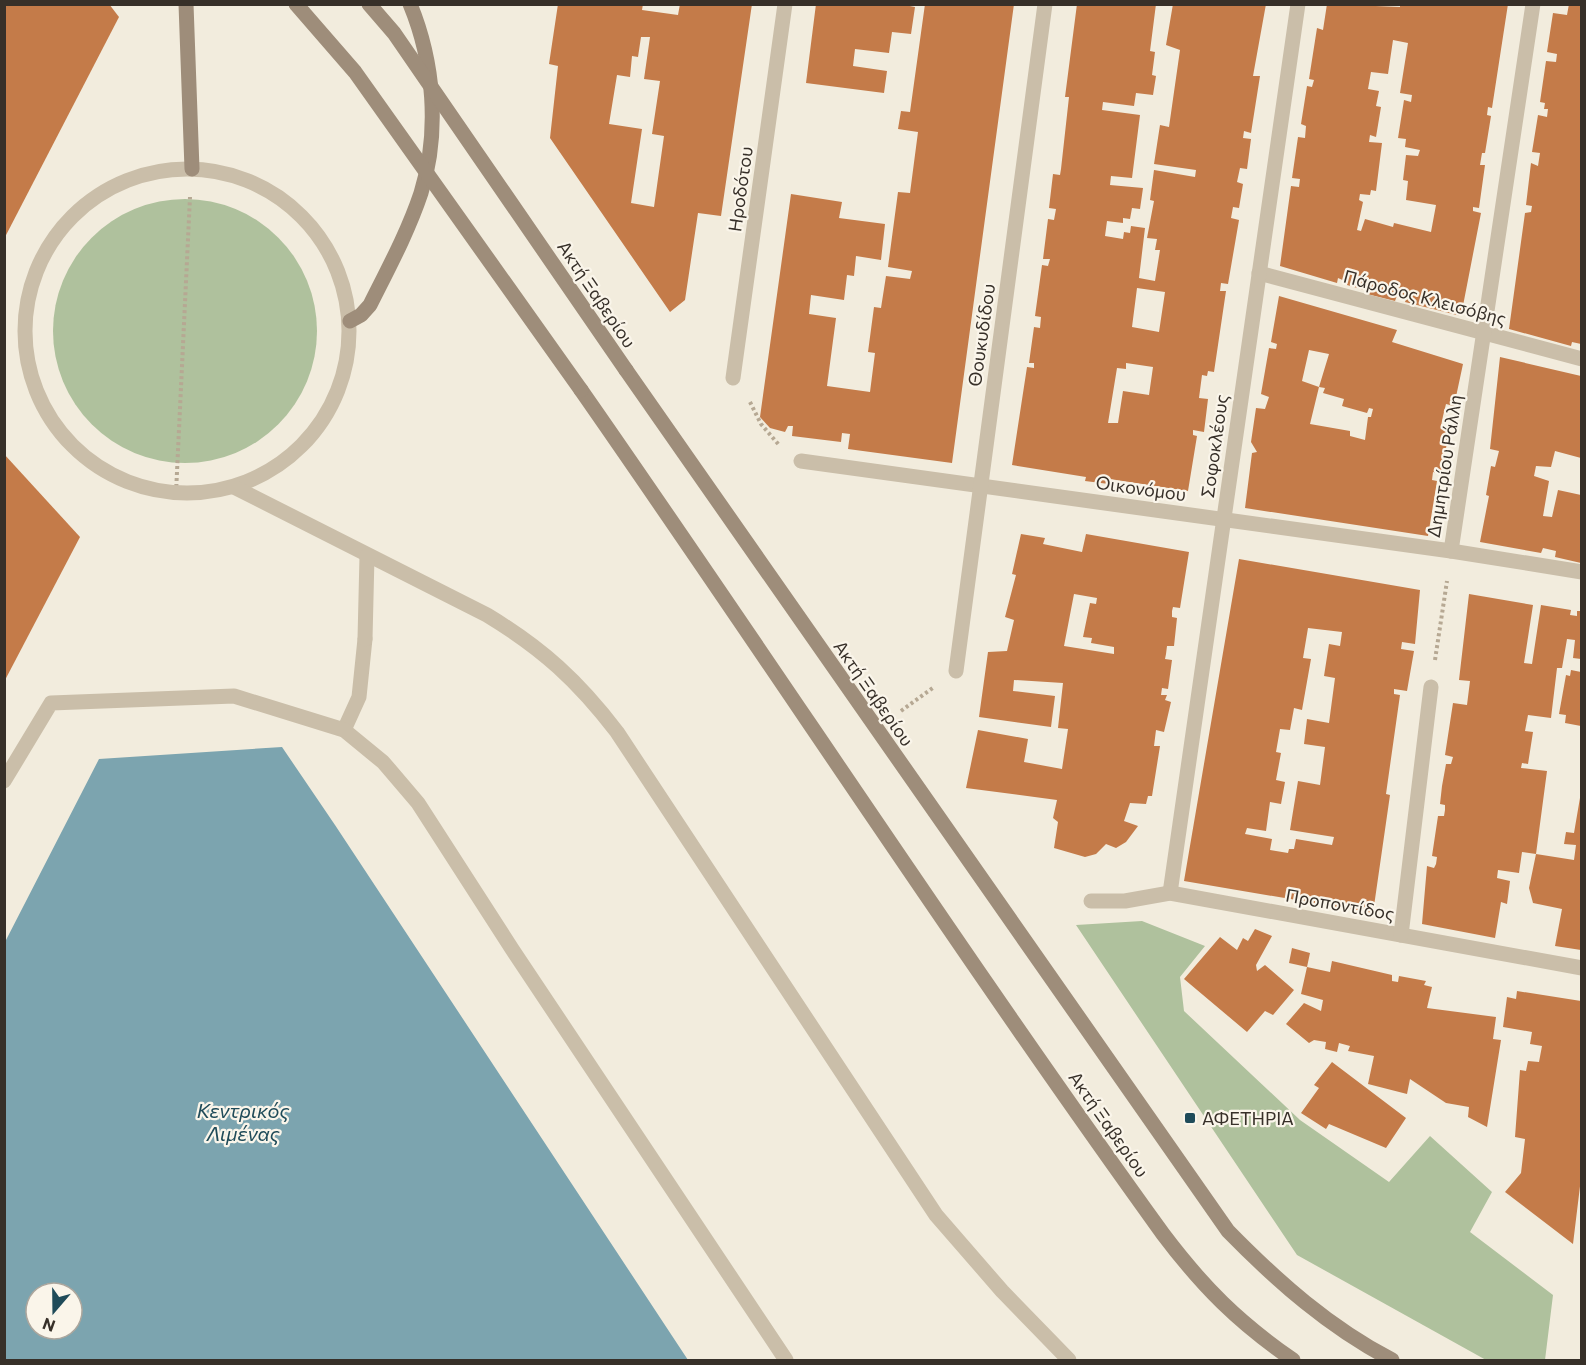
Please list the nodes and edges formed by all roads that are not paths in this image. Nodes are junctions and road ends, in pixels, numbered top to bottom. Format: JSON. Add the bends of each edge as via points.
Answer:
{"nodes":[{"id":1,"x":186,"y":4,"type":"edge"},
{"id":2,"x":297,"y":4,"type":"edge"},
{"id":3,"x":369,"y":4,"type":"edge"},
{"id":4,"x":410,"y":4,"type":"edge"},
{"id":5,"x":785,"y":4,"type":"edge"},
{"id":6,"x":1045,"y":4,"type":"edge"},
{"id":7,"x":1298,"y":4,"type":"edge"},
{"id":8,"x":1533,"y":4,"type":"edge"},
{"id":9,"x":192,"y":169,"type":"junction"},
{"id":10,"x":1259,"y":273,"type":"junction"},
{"id":11,"x":350,"y":321,"type":"junction"},
{"id":12,"x":1484,"y":333,"type":"junction"},
{"id":13,"x":1581,"y":359,"type":"edge"},
{"id":14,"x":733,"y":378,"type":"road end"},
{"id":15,"x":801,"y":461,"type":"road end"},
{"id":16,"x":980,"y":485,"type":"junction"},
{"id":17,"x":234,"y":487,"type":"junction"},
{"id":18,"x":1223,"y":519,"type":"junction"},
{"id":19,"x":1451,"y":551,"type":"junction"},
{"id":20,"x":368,"y":556,"type":"junction"},
{"id":21,"x":1581,"y":572,"type":"edge"},
{"id":22,"x":956,"y":671,"type":"road end"},
{"id":23,"x":1431,"y":687,"type":"road end"},
{"id":24,"x":344,"y":730,"type":"junction"},
{"id":25,"x":4,"y":781,"type":"edge"},
{"id":26,"x":1170,"y":893,"type":"junction"},
{"id":27,"x":1091,"y":901,"type":"dead end"},
{"id":28,"x":1401,"y":935,"type":"junction"},
{"id":29,"x":1581,"y":968,"type":"edge"},
{"id":30,"x":786,"y":1360,"type":"edge"},
{"id":31,"x":1069,"y":1360,"type":"edge"},
{"id":32,"x":1293,"y":1360,"type":"edge"},
{"id":33,"x":1392,"y":1360,"type":"edge"}],
"edges":[{"from":1,"to":9,"type":"main road"},
{"from":2,"to":32,"type":"main road","name":"Ακτή Ξαβερίου","bridge":true,"via":[[355,72],[581,390],[1163,1234],[1197,1279],[1228,1311]]},
{"from":3,"to":33,"type":"main road","name":"Ακτή Ξαβερίου","bridge":true,"via":[[394,33],[1228,1231],[1327,1321]]},
{"from":4,"to":11,"type":"main road","via":[[422,33],[434,118],[421,191],[369,305]]},
{"from":5,"to":14,"type":"street","name":"Ηροδότου"},
{"from":6,"to":16,"type":"street","name":"Θουκυδίδου"},
{"from":7,"to":10,"type":"street","name":"Σοφοκλέους"},
{"from":8,"to":12,"type":"street","name":"Δημητρίου Ράλλη"},
{"from":9,"to":11,"type":"street","via":[[226,173],[263,188],[306,220],[330,252]]},
{"from":9,"to":17,"type":"street","via":[[144,175],[115,185],[85,204],[55,236],[40,262],[24,323],[31,377],[40,401],[58,429],[82,455],[110,474],[161,492],[204,493]]},
{"from":10,"to":12,"type":"street","name":"Πάροδος Κλεισόβης"},
{"from":10,"to":18,"type":"street","name":"Σοφοκλέους"},
{"from":11,"to":17,"type":"street","via":[[349,354],[339,392],[320,425],[300,450],[276,468]]},
{"from":12,"to":13,"type":"street","name":"Πάροδος Κλεισόβης"},
{"from":12,"to":19,"type":"street","name":"Δημητρίου Ράλλη"},
{"from":15,"to":16,"type":"street","name":"Οικονόμου"},
{"from":16,"to":18,"type":"street","name":"Οικονόμου"},
{"from":16,"to":22,"type":"street","name":"Θουκυδίδου"},
{"from":17,"to":20,"type":"street"},
{"from":18,"to":19,"type":"street","name":"Οικονόμου"},
{"from":18,"to":26,"type":"street","name":"Σοφοκλέους"},
{"from":19,"to":21,"type":"street","name":"Οικονόμου"},
{"from":20,"to":24,"type":"street","via":[[359,697]]},
{"from":20,"to":31,"type":"street","via":[[450,595],[518,634],[586,691],[617,732],[936,1215]]},
{"from":23,"to":28,"type":"street"},
{"from":24,"to":25,"type":"street","via":[[234,696],[51,703]]},
{"from":24,"to":30,"type":"street","via":[[383,762],[418,803]]},
{"from":26,"to":27,"type":"street","name":"Προποντίδος","via":[[1125,901]]},
{"from":26,"to":28,"type":"street","name":"Προποντίδος"},
{"from":28,"to":29,"type":"street","name":"Προποντίδος"}]}
